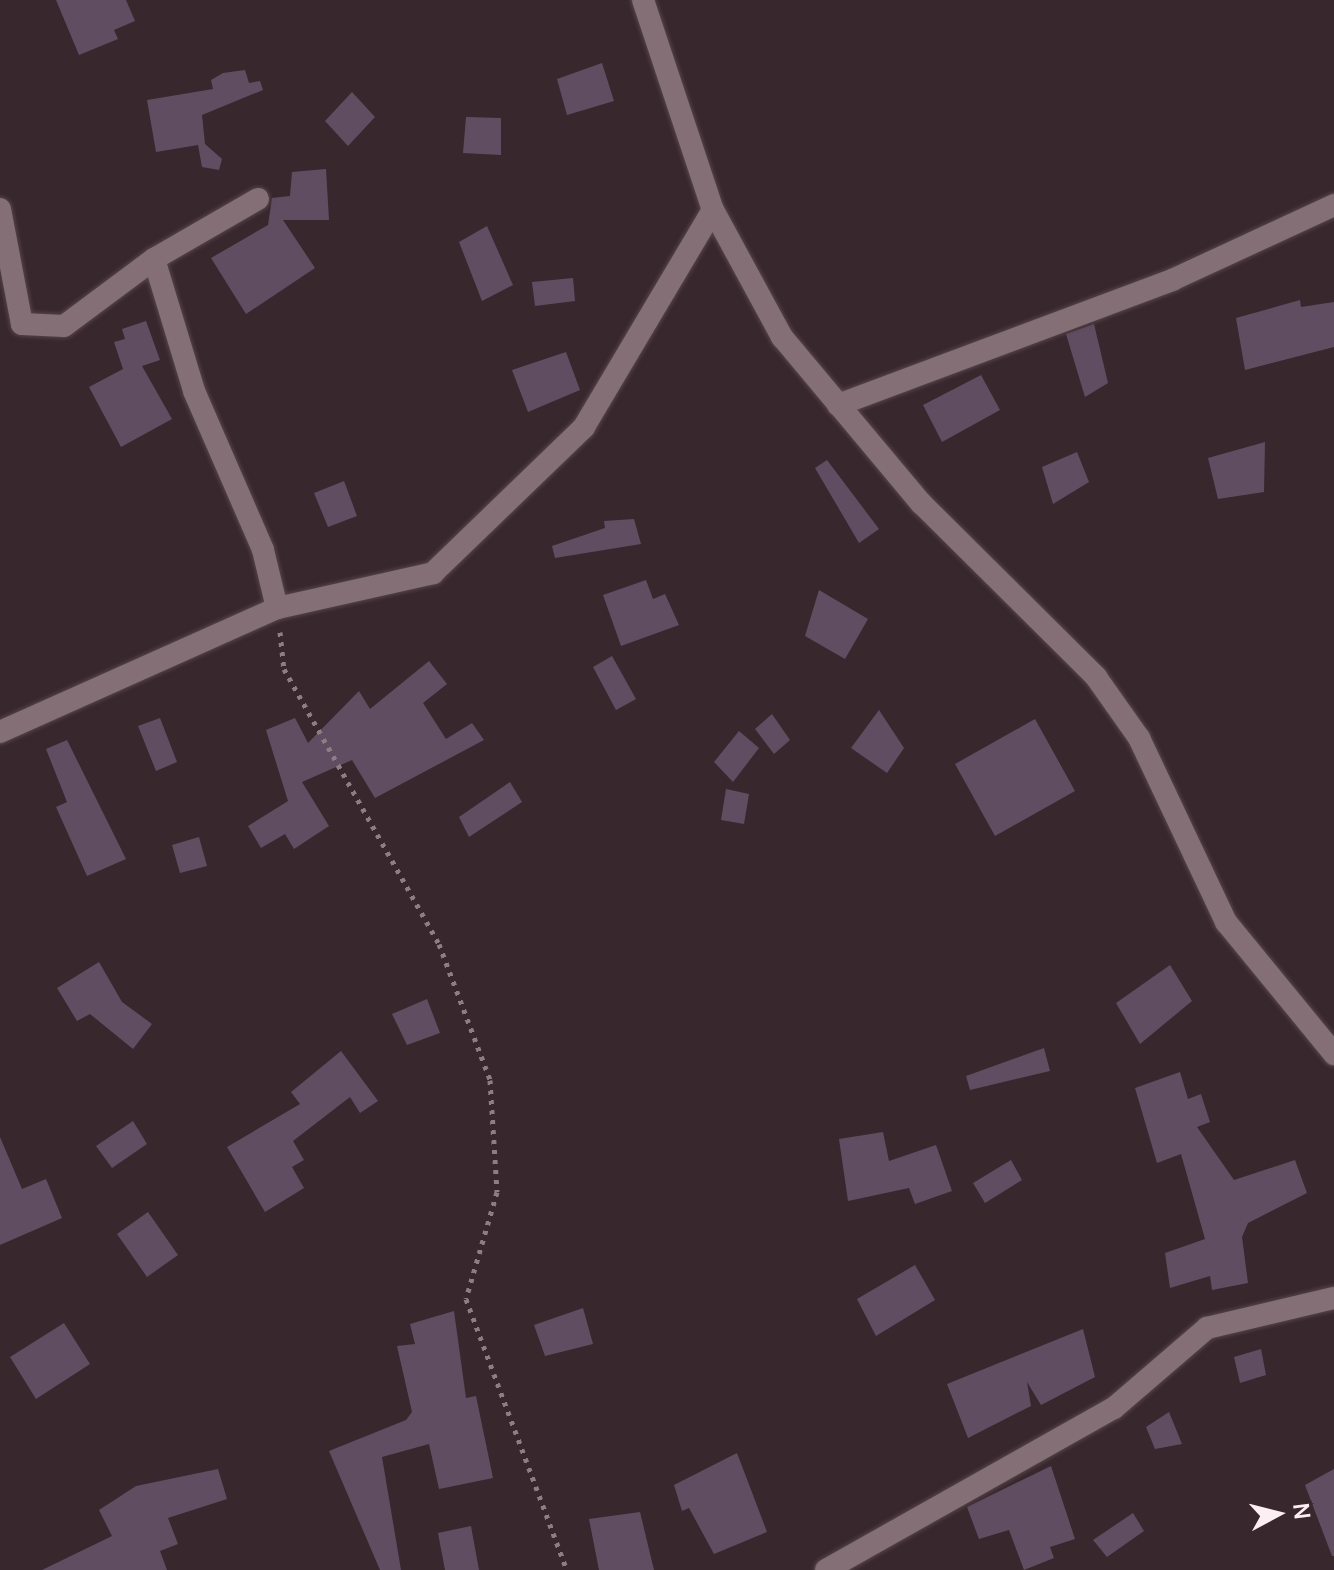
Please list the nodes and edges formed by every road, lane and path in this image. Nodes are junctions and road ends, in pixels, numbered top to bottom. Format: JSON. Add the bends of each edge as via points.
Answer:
{"nodes":[{"id":1,"x":643,"y":0,"type":"edge"},
{"id":2,"x":258,"y":199,"type":"dead end"},
{"id":3,"x":1334,"y":205,"type":"edge"},
{"id":4,"x":0,"y":209,"type":"edge"},
{"id":5,"x":713,"y":210,"type":"junction"},
{"id":6,"x":154,"y":259,"type":"junction"},
{"id":7,"x":838,"y":405,"type":"junction"},
{"id":8,"x":277,"y":608,"type":"junction"},
{"id":9,"x":0,"y":732,"type":"edge"},
{"id":10,"x":1334,"y":1054,"type":"edge"},
{"id":11,"x":1334,"y":1298,"type":"edge"},
{"id":12,"x":567,"y":1570,"type":"edge"},
{"id":13,"x":826,"y":1570,"type":"edge"}],
"edges":[{"from":1,"to":5,"type":"street"},
{"from":2,"to":6,"type":"street"},
{"from":3,"to":7,"type":"street","via":[[1172,280]]},
{"from":4,"to":6,"type":"street","via":[[22,324],[64,326]]},
{"from":5,"to":7,"type":"street","via":[[782,337]]},
{"from":5,"to":8,"type":"street","via":[[584,427],[433,573]]},
{"from":6,"to":8,"type":"street","via":[[194,391],[263,550]]},
{"from":7,"to":10,"type":"street","via":[[921,503],[1096,677],[1139,738],[1226,922]]},
{"from":8,"to":9,"type":"street"},
{"from":8,"to":12,"type":"path","via":[[284,669],[439,944],[490,1080],[497,1192],[466,1299]]},
{"from":11,"to":13,"type":"street","via":[[1207,1328],[1114,1408]]}]}
